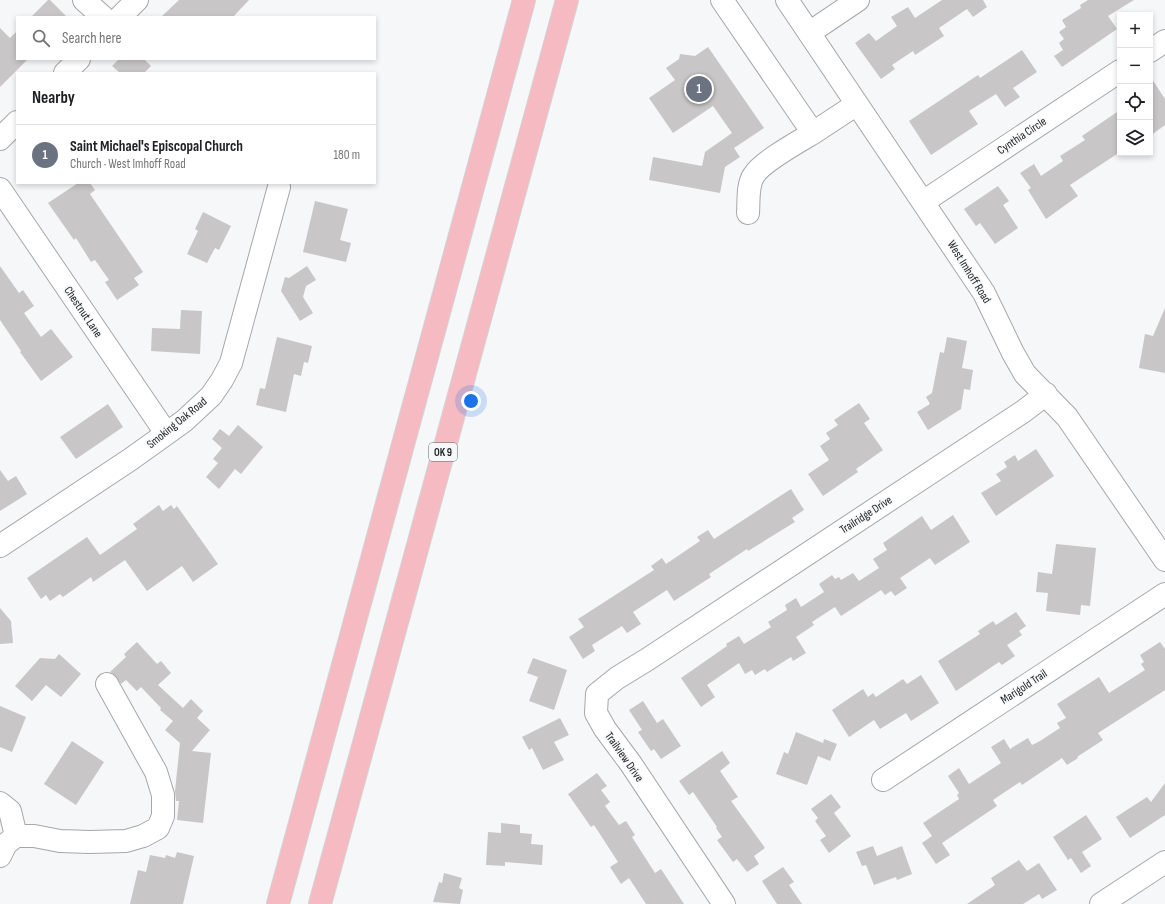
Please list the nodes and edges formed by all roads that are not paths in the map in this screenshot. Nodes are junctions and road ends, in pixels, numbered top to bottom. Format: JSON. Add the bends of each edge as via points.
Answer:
{"nodes":[{"id":1,"x":84,"y":0,"type":"edge"},
{"id":2,"x":137,"y":0,"type":"edge"},
{"id":3,"x":524,"y":0,"type":"edge"},
{"id":4,"x":567,"y":0,"type":"edge"},
{"id":5,"x":722,"y":0,"type":"edge"},
{"id":6,"x":787,"y":0,"type":"edge"},
{"id":7,"x":858,"y":0,"type":"edge"},
{"id":8,"x":102,"y":16,"type":"edge"},
{"id":9,"x":121,"y":16,"type":"edge"},
{"id":10,"x":809,"y":33,"type":"junction"},
{"id":11,"x":1165,"y":41,"type":"edge"},
{"id":12,"x":1153,"y":49,"type":"edge"},
{"id":13,"x":78,"y":60,"type":"edge"},
{"id":14,"x":66,"y":72,"type":"edge"},
{"id":15,"x":1117,"y":73,"type":"edge"},
{"id":16,"x":857,"y":104,"type":"junction"},
{"id":17,"x":16,"y":123,"type":"edge"},
{"id":18,"x":813,"y":133,"type":"junction"},
{"id":19,"x":0,"y":139,"type":"edge"},
{"id":20,"x":280,"y":184,"type":"edge"},
{"id":21,"x":0,"y":189,"type":"edge"},
{"id":22,"x":923,"y":202,"type":"junction"},
{"id":23,"x":748,"y":212,"type":"dead end"},
{"id":24,"x":1046,"y":394,"type":"junction"},
{"id":25,"x":166,"y":433,"type":"junction"},
{"id":26,"x":0,"y":546,"type":"edge"},
{"id":27,"x":1165,"y":560,"type":"edge"},
{"id":28,"x":1165,"y":594,"type":"edge"},
{"id":29,"x":686,"y":634,"type":"joint"},
{"id":30,"x":107,"y":684,"type":"dead end"},
{"id":31,"x":883,"y":780,"type":"dead end"},
{"id":32,"x":0,"y":803,"type":"edge"},
{"id":33,"x":16,"y":836,"type":"junction"},
{"id":34,"x":0,"y":856,"type":"edge"},
{"id":35,"x":1165,"y":862,"type":"edge"},
{"id":36,"x":278,"y":904,"type":"edge"},
{"id":37,"x":320,"y":904,"type":"edge"},
{"id":38,"x":724,"y":904,"type":"edge"},
{"id":39,"x":1101,"y":904,"type":"edge"}],
"edges":[{"from":1,"to":8,"type":"street"},
{"from":2,"to":9,"type":"street"},
{"from":3,"to":36,"type":"highway"},
{"from":4,"to":37,"type":"highway","number":"OK 9"},
{"from":5,"to":18,"type":"street"},
{"from":6,"to":10,"type":"street","name":"West Imhoff Road"},
{"from":7,"to":10,"type":"street"},
{"from":10,"to":16,"type":"street","name":"West Imhoff Road"},
{"from":11,"to":12,"type":"street"},
{"from":13,"to":14,"type":"street"},
{"from":15,"to":22,"type":"street","name":"Cynthia Circle"},
{"from":16,"to":18,"type":"street"},
{"from":16,"to":22,"type":"street","name":"West Imhoff Road"},
{"from":17,"to":19,"type":"street"},
{"from":18,"to":23,"type":"street","via":[[754,176],[750,185]]},
{"from":20,"to":25,"type":"street","name":"Smoking Oak Road","via":[[231,363],[222,380],[201,407]]},
{"from":21,"to":25,"type":"street","name":"Chestnut Lane"},
{"from":22,"to":24,"type":"street","name":"West Imhoff Road","via":[[984,293],[1026,374]]},
{"from":24,"to":27,"type":"street","name":"West Imhoff Road","via":[[1082,437]]},
{"from":24,"to":29,"type":"street","name":"Trailridge Drive"},
{"from":25,"to":26,"type":"street","name":"Smoking Oak Road","via":[[131,460]]},
{"from":28,"to":31,"type":"street","name":"Marigold Trail"},
{"from":29,"to":38,"type":"street","name":"Trailview Drive","via":[[605,687],[597,694],[595,707],[605,729]]},
{"from":30,"to":33,"type":"street","via":[[156,772],[163,795],[162,816],[158,828],[126,841],[60,841],[34,836]]},
{"from":32,"to":33,"type":"street","via":[[10,811]]},
{"from":33,"to":34,"type":"street","via":[[6,844]]},
{"from":35,"to":39,"type":"street"}]}
